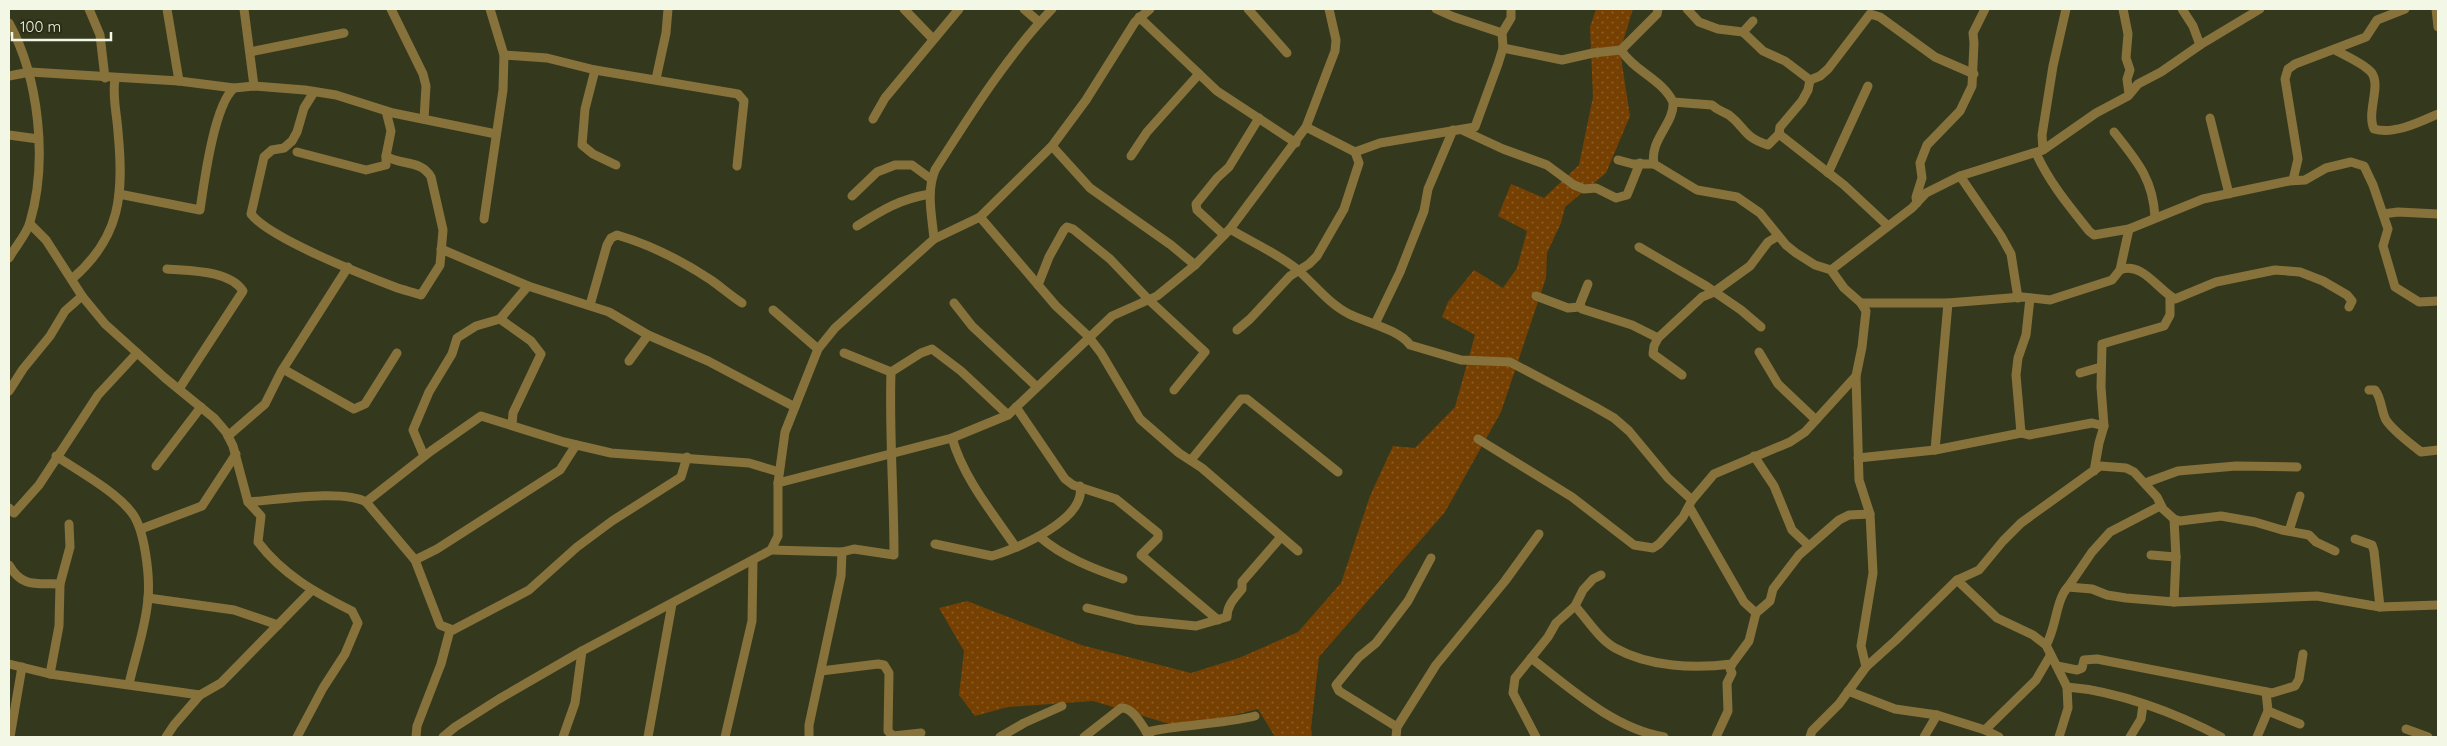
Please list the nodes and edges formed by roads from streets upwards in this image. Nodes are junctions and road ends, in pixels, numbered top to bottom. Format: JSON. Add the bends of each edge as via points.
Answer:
{"nodes":[{"id":1,"x":89,"y":9,"type":"edge"},
{"id":2,"x":167,"y":9,"type":"edge"},
{"id":3,"x":244,"y":9,"type":"edge"},
{"id":4,"x":391,"y":9,"type":"edge"},
{"id":5,"x":490,"y":9,"type":"edge"},
{"id":6,"x":668,"y":9,"type":"edge"},
{"id":7,"x":904,"y":9,"type":"edge"},
{"id":8,"x":959,"y":9,"type":"edge"},
{"id":9,"x":1024,"y":9,"type":"edge"},
{"id":10,"x":1052,"y":9,"type":"edge"},
{"id":11,"x":1150,"y":9,"type":"edge"},
{"id":12,"x":1248,"y":9,"type":"edge"},
{"id":13,"x":1329,"y":9,"type":"edge"},
{"id":14,"x":1436,"y":9,"type":"edge"},
{"id":15,"x":1511,"y":9,"type":"edge"},
{"id":16,"x":1658,"y":9,"type":"edge"},
{"id":17,"x":1686,"y":9,"type":"edge"},
{"id":18,"x":1985,"y":9,"type":"edge"},
{"id":19,"x":2066,"y":9,"type":"edge"},
{"id":20,"x":2123,"y":9,"type":"edge"},
{"id":21,"x":2182,"y":9,"type":"edge"},
{"id":22,"x":2260,"y":9,"type":"edge"},
{"id":23,"x":2383,"y":9,"type":"edge"},
{"id":24,"x":2405,"y":9,"type":"edge"},
{"id":25,"x":2436,"y":9,"type":"edge"},
{"id":26,"x":1867,"y":12,"type":"edge"},
{"id":27,"x":1140,"y":17,"type":"junction"},
{"id":28,"x":2379,"y":19,"type":"junction"},
{"id":29,"x":1753,"y":21,"type":"dead end"},
{"id":30,"x":1039,"y":22,"type":"junction"},
{"id":31,"x":9,"y":23,"type":"edge"},
{"id":32,"x":2438,"y":27,"type":"edge"},
{"id":33,"x":1743,"y":32,"type":"junction"},
{"id":34,"x":344,"y":33,"type":"dead end"},
{"id":35,"x":1502,"y":33,"type":"junction"},
{"id":36,"x":933,"y":39,"type":"junction"},
{"id":37,"x":2200,"y":44,"type":"junction"},
{"id":38,"x":1503,"y":48,"type":"junction"},
{"id":39,"x":1621,"y":50,"type":"junction"},
{"id":40,"x":2335,"y":50,"type":"junction"},
{"id":41,"x":250,"y":52,"type":"junction"},
{"id":42,"x":1287,"y":53,"type":"dead end"},
{"id":43,"x":504,"y":55,"type":"junction"},
{"id":44,"x":595,"y":70,"type":"junction"},
{"id":45,"x":30,"y":72,"type":"junction"},
{"id":46,"x":1199,"y":74,"type":"junction"},
{"id":47,"x":1974,"y":74,"type":"junction"},
{"id":48,"x":9,"y":76,"type":"edge"},
{"id":49,"x":106,"y":78,"type":"junction"},
{"id":50,"x":115,"y":79,"type":"junction"},
{"id":51,"x":656,"y":79,"type":"junction"},
{"id":52,"x":1810,"y":80,"type":"junction"},
{"id":53,"x":179,"y":81,"type":"junction"},
{"id":54,"x":254,"y":86,"type":"junction"},
{"id":55,"x":1868,"y":86,"type":"dead end"},
{"id":56,"x":234,"y":88,"type":"junction"},
{"id":57,"x":314,"y":92,"type":"junction"},
{"id":58,"x":2129,"y":94,"type":"junction"},
{"id":59,"x":1674,"y":102,"type":"junction"},
{"id":60,"x":386,"y":111,"type":"junction"},
{"id":61,"x":2438,"y":114,"type":"edge"},
{"id":62,"x":1259,"y":118,"type":"junction"},
{"id":63,"x":2210,"y":118,"type":"dead end"},
{"id":64,"x":424,"y":119,"type":"junction"},
{"id":65,"x":873,"y":119,"type":"dead end"},
{"id":66,"x":1306,"y":127,"type":"junction"},
{"id":67,"x":1458,"y":130,"type":"junction"},
{"id":68,"x":2114,"y":132,"type":"dead end"},
{"id":69,"x":496,"y":134,"type":"junction"},
{"id":70,"x":1779,"y":134,"type":"junction"},
{"id":71,"x":9,"y":135,"type":"edge"},
{"id":72,"x":38,"y":139,"type":"junction"},
{"id":73,"x":1296,"y":143,"type":"junction"},
{"id":74,"x":1052,"y":146,"type":"junction"},
{"id":75,"x":297,"y":152,"type":"dead end"},
{"id":76,"x":1355,"y":152,"type":"junction"},
{"id":77,"x":2039,"y":152,"type":"junction"},
{"id":78,"x":386,"y":156,"type":"junction"},
{"id":79,"x":1131,"y":156,"type":"dead end"},
{"id":80,"x":1618,"y":160,"type":"dead end"},
{"id":81,"x":1640,"y":163,"type":"junction"},
{"id":82,"x":1654,"y":164,"type":"junction"},
{"id":83,"x":616,"y":165,"type":"dead end"},
{"id":84,"x":737,"y":166,"type":"dead end"},
{"id":85,"x":1828,"y":173,"type":"junction"},
{"id":86,"x":1960,"y":176,"type":"junction"},
{"id":87,"x":931,"y":179,"type":"junction"},
{"id":88,"x":2293,"y":180,"type":"junction"},
{"id":89,"x":118,"y":194,"type":"junction"},
{"id":90,"x":930,"y":194,"type":"junction"},
{"id":91,"x":2229,"y":194,"type":"junction"},
{"id":92,"x":852,"y":196,"type":"dead end"},
{"id":93,"x":1917,"y":203,"type":"junction"},
{"id":94,"x":2383,"y":214,"type":"junction"},
{"id":95,"x":2438,"y":214,"type":"edge"},
{"id":96,"x":980,"y":217,"type":"junction"},
{"id":97,"x":2155,"y":217,"type":"junction"},
{"id":98,"x":484,"y":219,"type":"dead end"},
{"id":99,"x":30,"y":224,"type":"junction"},
{"id":100,"x":856,"y":226,"type":"dead end"},
{"id":101,"x":1888,"y":226,"type":"junction"},
{"id":102,"x":2129,"y":229,"type":"junction"},
{"id":103,"x":1227,"y":232,"type":"junction"},
{"id":104,"x":1778,"y":236,"type":"junction"},
{"id":105,"x":934,"y":239,"type":"junction"},
{"id":106,"x":1639,"y":247,"type":"dead end"},
{"id":107,"x":441,"y":249,"type":"junction"},
{"id":108,"x":9,"y":258,"type":"edge"},
{"id":109,"x":1195,"y":265,"type":"junction"},
{"id":110,"x":348,"y":267,"type":"junction"},
{"id":111,"x":167,"y":269,"type":"dead end"},
{"id":112,"x":1832,"y":270,"type":"junction"},
{"id":113,"x":2120,"y":270,"type":"junction"},
{"id":114,"x":1299,"y":271,"type":"junction"},
{"id":115,"x":72,"y":279,"type":"junction"},
{"id":116,"x":1588,"y":284,"type":"dead end"},
{"id":117,"x":1038,"y":285,"type":"junction"},
{"id":118,"x":528,"y":286,"type":"junction"},
{"id":119,"x":1714,"y":292,"type":"junction"},
{"id":120,"x":82,"y":296,"type":"junction"},
{"id":121,"x":1536,"y":296,"type":"dead end"},
{"id":122,"x":2170,"y":296,"type":"junction"},
{"id":123,"x":2018,"y":298,"type":"junction"},
{"id":124,"x":2030,"y":298,"type":"junction"},
{"id":125,"x":1149,"y":300,"type":"junction"},
{"id":126,"x":2438,"y":301,"type":"edge"},
{"id":127,"x":742,"y":303,"type":"dead end"},
{"id":128,"x":954,"y":303,"type":"dead end"},
{"id":129,"x":1860,"y":303,"type":"junction"},
{"id":130,"x":1948,"y":303,"type":"junction"},
{"id":131,"x":590,"y":305,"type":"junction"},
{"id":132,"x":1580,"y":307,"type":"junction"},
{"id":133,"x":2349,"y":307,"type":"dead end"},
{"id":134,"x":773,"y":310,"type":"dead end"},
{"id":135,"x":500,"y":320,"type":"junction"},
{"id":136,"x":1375,"y":324,"type":"junction"},
{"id":137,"x":1761,"y":327,"type":"dead end"},
{"id":138,"x":1237,"y":330,"type":"dead end"},
{"id":139,"x":648,"y":335,"type":"junction"},
{"id":140,"x":1088,"y":336,"type":"junction"},
{"id":141,"x":1658,"y":338,"type":"junction"},
{"id":142,"x":818,"y":350,"type":"junction"},
{"id":143,"x":1759,"y":352,"type":"dead end"},
{"id":144,"x":137,"y":353,"type":"junction"},
{"id":145,"x":397,"y":353,"type":"dead end"},
{"id":146,"x":844,"y":353,"type":"dead end"},
{"id":147,"x":629,"y":362,"type":"dead end"},
{"id":148,"x":2101,"y":367,"type":"junction"},
{"id":149,"x":283,"y":369,"type":"junction"},
{"id":150,"x":891,"y":372,"type":"junction"},
{"id":151,"x":2080,"y":372,"type":"dead end"},
{"id":152,"x":1682,"y":375,"type":"dead end"},
{"id":153,"x":1856,"y":376,"type":"junction"},
{"id":154,"x":1037,"y":387,"type":"junction"},
{"id":155,"x":179,"y":389,"type":"junction"},
{"id":156,"x":1174,"y":390,"type":"dead end"},
{"id":157,"x":2369,"y":390,"type":"dead end"},
{"id":158,"x":9,"y":391,"type":"edge"},
{"id":159,"x":201,"y":407,"type":"junction"},
{"id":160,"x":795,"y":407,"type":"junction"},
{"id":161,"x":1016,"y":407,"type":"junction"},
{"id":162,"x":513,"y":413,"type":"junction"},
{"id":163,"x":1008,"y":415,"type":"junction"},
{"id":164,"x":495,"y":419,"type":"junction"},
{"id":165,"x":1816,"y":420,"type":"junction"},
{"id":166,"x":512,"y":425,"type":"junction"},
{"id":167,"x":2104,"y":426,"type":"junction"},
{"id":168,"x":2021,"y":433,"type":"junction"},
{"id":169,"x":228,"y":436,"type":"junction"},
{"id":170,"x":952,"y":438,"type":"junction"},
{"id":171,"x":1478,"y":439,"type":"dead end"},
{"id":172,"x":576,"y":445,"type":"junction"},
{"id":173,"x":1935,"y":450,"type":"junction"},
{"id":174,"x":2438,"y":450,"type":"edge"},
{"id":175,"x":236,"y":454,"type":"junction"},
{"id":176,"x":890,"y":454,"type":"junction"},
{"id":177,"x":56,"y":456,"type":"junction"},
{"id":178,"x":424,"y":456,"type":"junction"},
{"id":179,"x":1754,"y":456,"type":"junction"},
{"id":180,"x":688,"y":457,"type":"junction"},
{"id":181,"x":1858,"y":458,"type":"junction"},
{"id":182,"x":1191,"y":460,"type":"junction"},
{"id":183,"x":156,"y":466,"type":"dead end"},
{"id":184,"x":2297,"y":467,"type":"dead end"},
{"id":185,"x":779,"y":472,"type":"junction"},
{"id":186,"x":1338,"y":472,"type":"dead end"},
{"id":187,"x":2094,"y":472,"type":"junction"},
{"id":188,"x":778,"y":483,"type":"junction"},
{"id":189,"x":2145,"y":483,"type":"junction"},
{"id":190,"x":1080,"y":486,"type":"junction"},
{"id":191,"x":2300,"y":496,"type":"dead end"},
{"id":192,"x":248,"y":502,"type":"junction"},
{"id":193,"x":366,"y":502,"type":"junction"},
{"id":194,"x":1691,"y":504,"type":"junction"},
{"id":195,"x":2160,"y":506,"type":"junction"},
{"id":196,"x":9,"y":508,"type":"edge"},
{"id":197,"x":1870,"y":514,"type":"junction"},
{"id":198,"x":2174,"y":519,"type":"junction"},
{"id":199,"x":69,"y":524,"type":"dead end"},
{"id":200,"x":141,"y":528,"type":"junction"},
{"id":201,"x":2289,"y":531,"type":"junction"},
{"id":202,"x":1539,"y":534,"type":"dead end"},
{"id":203,"x":1040,"y":536,"type":"junction"},
{"id":204,"x":1281,"y":537,"type":"junction"},
{"id":205,"x":2355,"y":539,"type":"dead end"},
{"id":206,"x":935,"y":544,"type":"dead end"},
{"id":207,"x":1016,"y":546,"type":"junction"},
{"id":208,"x":1809,"y":546,"type":"junction"},
{"id":209,"x":771,"y":550,"type":"junction"},
{"id":210,"x":1298,"y":551,"type":"dead end"},
{"id":211,"x":2334,"y":551,"type":"dead end"},
{"id":212,"x":842,"y":552,"type":"junction"},
{"id":213,"x":2151,"y":555,"type":"dead end"},
{"id":214,"x":2176,"y":557,"type":"junction"},
{"id":215,"x":1431,"y":558,"type":"dead end"},
{"id":216,"x":415,"y":560,"type":"junction"},
{"id":217,"x":753,"y":560,"type":"junction"},
{"id":218,"x":9,"y":565,"type":"edge"},
{"id":219,"x":1601,"y":575,"type":"dead end"},
{"id":220,"x":1123,"y":579,"type":"dead end"},
{"id":221,"x":1957,"y":580,"type":"junction"},
{"id":222,"x":60,"y":584,"type":"junction"},
{"id":223,"x":2068,"y":588,"type":"junction"},
{"id":224,"x":312,"y":590,"type":"junction"},
{"id":225,"x":148,"y":598,"type":"junction"},
{"id":226,"x":2174,"y":602,"type":"junction"},
{"id":227,"x":672,"y":604,"type":"junction"},
{"id":228,"x":2438,"y":605,"type":"edge"},
{"id":229,"x":1575,"y":606,"type":"junction"},
{"id":230,"x":2380,"y":607,"type":"junction"},
{"id":231,"x":1087,"y":608,"type":"dead end"},
{"id":232,"x":1756,"y":613,"type":"junction"},
{"id":233,"x":1218,"y":620,"type":"junction"},
{"id":234,"x":278,"y":624,"type":"junction"},
{"id":235,"x":450,"y":630,"type":"junction"},
{"id":236,"x":2046,"y":645,"type":"junction"},
{"id":237,"x":582,"y":651,"type":"junction"},
{"id":238,"x":2303,"y":654,"type":"dead end"},
{"id":239,"x":2050,"y":656,"type":"junction"},
{"id":240,"x":1531,"y":658,"type":"junction"},
{"id":241,"x":9,"y":664,"type":"edge"},
{"id":242,"x":1732,"y":664,"type":"junction"},
{"id":243,"x":1866,"y":666,"type":"junction"},
{"id":244,"x":2057,"y":666,"type":"junction"},
{"id":245,"x":22,"y":667,"type":"junction"},
{"id":246,"x":822,"y":671,"type":"junction"},
{"id":247,"x":50,"y":674,"type":"junction"},
{"id":248,"x":129,"y":684,"type":"junction"},
{"id":249,"x":2067,"y":687,"type":"junction"},
{"id":250,"x":1848,"y":691,"type":"junction"},
{"id":251,"x":2266,"y":692,"type":"junction"},
{"id":252,"x":200,"y":695,"type":"junction"},
{"id":253,"x":1062,"y":706,"type":"dead end"},
{"id":254,"x":2143,"y":706,"type":"junction"},
{"id":255,"x":2268,"y":712,"type":"junction"},
{"id":256,"x":1937,"y":715,"type":"junction"},
{"id":257,"x":1254,"y":716,"type":"dead end"},
{"id":258,"x":2300,"y":724,"type":"dead end"},
{"id":259,"x":1397,"y":727,"type":"junction"},
{"id":260,"x":2406,"y":729,"type":"dead end"},
{"id":261,"x":1985,"y":730,"type":"junction"},
{"id":262,"x":921,"y":733,"type":"dead end"},
{"id":263,"x":1148,"y":734,"type":"edge"},
{"id":264,"x":10,"y":737,"type":"edge"},
{"id":265,"x":166,"y":737,"type":"edge"},
{"id":266,"x":297,"y":737,"type":"edge"},
{"id":267,"x":416,"y":737,"type":"edge"},
{"id":268,"x":443,"y":737,"type":"edge"},
{"id":269,"x":563,"y":737,"type":"edge"},
{"id":270,"x":648,"y":737,"type":"edge"},
{"id":271,"x":725,"y":737,"type":"edge"},
{"id":272,"x":809,"y":737,"type":"edge"},
{"id":273,"x":1000,"y":737,"type":"edge"},
{"id":274,"x":1084,"y":737,"type":"edge"},
{"id":275,"x":1396,"y":737,"type":"edge"},
{"id":276,"x":1536,"y":737,"type":"edge"},
{"id":277,"x":1664,"y":737,"type":"edge"},
{"id":278,"x":1716,"y":737,"type":"edge"},
{"id":279,"x":1810,"y":737,"type":"edge"},
{"id":280,"x":1924,"y":737,"type":"edge"},
{"id":281,"x":1999,"y":737,"type":"edge"},
{"id":282,"x":2059,"y":737,"type":"edge"},
{"id":283,"x":2130,"y":737,"type":"edge"},
{"id":284,"x":2221,"y":737,"type":"edge"},
{"id":285,"x":2257,"y":737,"type":"edge"},
{"id":286,"x":2428,"y":737,"type":"edge"}],
"edges":[{"from":1,"to":49,"type":"street","via":[[100,36]]},
{"from":2,"to":53,"type":"street"},
{"from":3,"to":41,"type":"street"},
{"from":4,"to":64,"type":"street","via":[[423,74],[426,86]]},
{"from":5,"to":43,"type":"street"},
{"from":6,"to":51,"type":"street"},
{"from":7,"to":36,"type":"street"},
{"from":8,"to":36,"type":"street"},
{"from":9,"to":30,"type":"street"},
{"from":10,"to":30,"type":"street"},
{"from":11,"to":27,"type":"street"},
{"from":12,"to":42,"type":"street"},
{"from":13,"to":66,"type":"street","via":[[1336,40],[1335,51]]},
{"from":14,"to":35,"type":"street"},
{"from":15,"to":35,"type":"street","via":[[1511,18]]},
{"from":16,"to":39,"type":"street"},
{"from":17,"to":33,"type":"street","via":[[1699,22],[1718,29]]},
{"from":18,"to":47,"type":"street","via":[[1973,33]]},
{"from":19,"to":77,"type":"street"},
{"from":20,"to":58,"type":"street","via":[[2128,34]]},
{"from":21,"to":37,"type":"street"},
{"from":22,"to":37,"type":"street"},
{"from":23,"to":28,"type":"street"},
{"from":24,"to":28,"type":"street"},
{"from":25,"to":32,"type":"street"},
{"from":26,"to":47,"type":"street","via":[[1880,17],[1935,58]]},
{"from":26,"to":52,"type":"street","via":[[1828,69]]},
{"from":27,"to":46,"type":"street"},
{"from":27,"to":74,"type":"street"},
{"from":28,"to":40,"type":"street","via":[[2366,37]]},
{"from":29,"to":33,"type":"street"},
{"from":30,"to":87,"type":"street","via":[[988,90]]},
{"from":31,"to":45,"type":"street"},
{"from":33,"to":52,"type":"street","via":[[1763,51],[1786,61]]},
{"from":34,"to":41,"type":"street"},
{"from":35,"to":38,"type":"street"},
{"from":36,"to":65,"type":"street","via":[[885,98]]},
{"from":37,"to":58,"type":"street","via":[[2138,84]]},
{"from":38,"to":39,"type":"street","via":[[1562,60]]},
{"from":38,"to":67,"type":"street","via":[[1475,127]]},
{"from":39,"to":59,"type":"street"},
{"from":40,"to":61,"type":"street","via":[[2371,71],[2374,77],[2370,118],[2374,129],[2413,125]]},
{"from":40,"to":88,"type":"street","via":[[2295,64],[2286,73],[2286,92],[2298,159]]},
{"from":41,"to":54,"type":"street"},
{"from":43,"to":44,"type":"street","via":[[546,58]]},
{"from":43,"to":69,"type":"street","via":[[502,108]]},
{"from":44,"to":51,"type":"street"},
{"from":44,"to":83,"type":"street","via":[[581,139],[586,150]]},
{"from":45,"to":48,"type":"street"},
{"from":45,"to":49,"type":"street"},
{"from":45,"to":72,"type":"street"},
{"from":46,"to":62,"type":"street","via":[[1217,91]]},
{"from":46,"to":79,"type":"street","via":[[1147,132]]},
{"from":47,"to":93,"type":"street","via":[[1960,111],[1927,145],[1920,163],[1922,178]]},
{"from":49,"to":50,"type":"street"},
{"from":50,"to":53,"type":"street"},
{"from":50,"to":89,"type":"street","via":[[121,165]]},
{"from":51,"to":84,"type":"street","via":[[738,94],[744,106]]},
{"from":52,"to":70,"type":"street","via":[[1808,90],[1780,127]]},
{"from":53,"to":56,"type":"street"},
{"from":54,"to":56,"type":"street"},
{"from":54,"to":57,"type":"street"},
{"from":55,"to":85,"type":"street"},
{"from":56,"to":89,"type":"street","via":[[228,93],[217,119],[205,169],[200,210]]},
{"from":57,"to":60,"type":"street","via":[[336,95]]},
{"from":57,"to":110,"type":"street","via":[[304,108],[292,141],[264,156],[251,214],[255,221],[272,232]]},
{"from":58,"to":77,"type":"street"},
{"from":59,"to":70,"type":"street","via":[[1712,105],[1729,116],[1746,135],[1768,145]]},
{"from":59,"to":82,"type":"street","via":[[1673,111],[1653,153]]},
{"from":60,"to":64,"type":"street"},
{"from":60,"to":78,"type":"street","via":[[391,131]]},
{"from":62,"to":73,"type":"street"},
{"from":62,"to":103,"type":"street","via":[[1229,167],[1196,204],[1197,210]]},
{"from":63,"to":91,"type":"street"},
{"from":64,"to":69,"type":"street"},
{"from":66,"to":73,"type":"street"},
{"from":66,"to":76,"type":"street"},
{"from":67,"to":76,"type":"street","via":[[1380,143]]},
{"from":67,"to":81,"type":"street","via":[[1547,165],[1574,185],[1584,189],[1596,188],[1616,198],[1627,195]]},
{"from":67,"to":136,"type":"street","via":[[1428,188],[1424,211]]},
{"from":68,"to":97,"type":"street","via":[[2142,169],[2154,196]]},
{"from":69,"to":98,"type":"street"},
{"from":70,"to":85,"type":"street"},
{"from":71,"to":72,"type":"street"},
{"from":72,"to":99,"type":"street","via":[[38,183]]},
{"from":73,"to":103,"type":"street"},
{"from":74,"to":96,"type":"street"},
{"from":74,"to":109,"type":"street","via":[[1090,188]]},
{"from":75,"to":78,"type":"street","via":[[366,170],[386,165]]},
{"from":76,"to":114,"type":"street","via":[[1359,163],[1344,209],[1317,256]]},
{"from":77,"to":86,"type":"street"},
{"from":77,"to":102,"type":"street","via":[[2042,168],[2089,231],[2094,235]]},
{"from":78,"to":107,"type":"street","via":[[419,165],[431,177],[444,230]]},
{"from":80,"to":81,"type":"street"},
{"from":81,"to":82,"type":"street"},
{"from":82,"to":104,"type":"street","via":[[1697,190],[1737,198],[1760,213]]},
{"from":85,"to":101,"type":"street"},
{"from":86,"to":93,"type":"street","via":[[1926,193]]},
{"from":86,"to":123,"type":"street","via":[[2011,254]]},
{"from":87,"to":90,"type":"street"},
{"from":87,"to":92,"type":"street","via":[[912,165],[895,165],[877,172]]},
{"from":88,"to":91,"type":"street"},
{"from":88,"to":94,"type":"street","via":[[2305,180],[2326,168],[2351,162],[2359,164],[2368,171]]},
{"from":89,"to":115,"type":"street","via":[[118,209],[104,245],[89,265]]},
{"from":90,"to":100,"type":"street","via":[[908,198]]},
{"from":90,"to":105,"type":"street"},
{"from":91,"to":97,"type":"street","via":[[2203,199]]},
{"from":93,"to":101,"type":"street"},
{"from":94,"to":95,"type":"street"},
{"from":94,"to":126,"type":"street","via":[[2388,229],[2383,246],[2395,287],[2419,302]]},
{"from":96,"to":105,"type":"street"},
{"from":96,"to":117,"type":"street"},
{"from":97,"to":102,"type":"street"},
{"from":99,"to":108,"type":"street"},
{"from":99,"to":115,"type":"street","via":[[46,240]]},
{"from":101,"to":112,"type":"street"},
{"from":102,"to":113,"type":"street"},
{"from":103,"to":109,"type":"street"},
{"from":103,"to":114,"type":"street"},
{"from":104,"to":112,"type":"street","via":[[1802,257]]},
{"from":104,"to":119,"type":"street","via":[[1768,242],[1750,266]]},
{"from":105,"to":142,"type":"street","via":[[835,328]]},
{"from":106,"to":119,"type":"street"},
{"from":107,"to":110,"type":"street","via":[[440,265],[421,295]]},
{"from":107,"to":118,"type":"street"},
{"from":109,"to":125,"type":"street"},
{"from":110,"to":149,"type":"street"},
{"from":111,"to":155,"type":"street","via":[[218,276],[239,284],[244,292]]},
{"from":112,"to":129,"type":"street"},
{"from":113,"to":122,"type":"street","via":[[2138,270]]},
{"from":113,"to":124,"type":"street","via":[[2112,280],[2090,288],[2050,300]]},
{"from":114,"to":136,"type":"street","via":[[1347,313]]},
{"from":114,"to":138,"type":"street","via":[[1290,276]]},
{"from":115,"to":120,"type":"street"},
{"from":116,"to":132,"type":"street"},
{"from":117,"to":125,"type":"street","via":[[1049,257],[1067,227],[1110,259]]},
{"from":117,"to":140,"type":"street"},
{"from":118,"to":131,"type":"street"},
{"from":118,"to":135,"type":"street"},
{"from":119,"to":137,"type":"street"},
{"from":119,"to":141,"type":"street","via":[[1702,297]]},
{"from":120,"to":144,"type":"street","via":[[105,324]]},
{"from":120,"to":158,"type":"street","via":[[65,311]]},
{"from":121,"to":132,"type":"street","via":[[1568,308]]},
{"from":122,"to":133,"type":"street","via":[[2175,299],[2216,282],[2268,271],[2292,271],[2323,281],[2347,295],[2352,301]]},
{"from":122,"to":148,"type":"street","via":[[2170,316],[2164,326],[2102,344]]},
{"from":123,"to":124,"type":"street"},
{"from":123,"to":130,"type":"street"},
{"from":124,"to":168,"type":"street","via":[[2026,335],[2016,375]]},
{"from":125,"to":140,"type":"street","via":[[1117,312]]},
{"from":125,"to":156,"type":"street","via":[[1205,352]]},
{"from":127,"to":131,"type":"street","via":[[675,258],[617,235],[607,245]]},
{"from":128,"to":154,"type":"street","via":[[972,326]]},
{"from":129,"to":130,"type":"street"},
{"from":129,"to":153,"type":"street","via":[[1866,311],[1866,327]]},
{"from":130,"to":173,"type":"street"},
{"from":131,"to":139,"type":"street"},
{"from":132,"to":141,"type":"street"},
{"from":134,"to":142,"type":"street"},
{"from":135,"to":162,"type":"street","via":[[530,341],[541,354]]},
{"from":135,"to":178,"type":"street","via":[[476,326],[457,338],[413,430]]},
{"from":136,"to":194,"type":"street","via":[[1410,345],[1461,360],[1510,362],[1595,407],[1629,431]]},
{"from":139,"to":147,"type":"street"},
{"from":139,"to":160,"type":"street","via":[[708,361]]},
{"from":140,"to":154,"type":"street"},
{"from":140,"to":182,"type":"street","via":[[1102,353],[1140,419]]},
{"from":141,"to":152,"type":"street","via":[[1653,354]]},
{"from":142,"to":160,"type":"street"},
{"from":143,"to":165,"type":"street","via":[[1778,384]]},
{"from":144,"to":155,"type":"street"},
{"from":144,"to":177,"type":"street","via":[[98,395]]},
{"from":145,"to":149,"type":"street","via":[[365,404],[354,409]]},
{"from":146,"to":150,"type":"street"},
{"from":148,"to":151,"type":"street"},
{"from":148,"to":167,"type":"street"},
{"from":149,"to":169,"type":"street","via":[[265,404]]},
{"from":150,"to":163,"type":"street","via":[[921,352],[932,349]]},
{"from":150,"to":176,"type":"street"},
{"from":153,"to":165,"type":"street"},
{"from":153,"to":181,"type":"street"},
{"from":154,"to":161,"type":"street"},
{"from":155,"to":159,"type":"street"},
{"from":157,"to":174,"type":"street","via":[[2378,394],[2384,416],[2394,429],[2421,452]]},
{"from":159,"to":169,"type":"street"},
{"from":159,"to":183,"type":"street"},
{"from":160,"to":185,"type":"street","via":[[785,432]]},
{"from":161,"to":163,"type":"street"},
{"from":161,"to":190,"type":"street","via":[[1058,473],[1073,485]]},
{"from":162,"to":164,"type":"street"},
{"from":162,"to":166,"type":"street"},
{"from":163,"to":170,"type":"street"},
{"from":164,"to":166,"type":"street"},
{"from":164,"to":178,"type":"street","via":[[481,416]]},
{"from":165,"to":179,"type":"street","via":[[1790,442]]},
{"from":166,"to":172,"type":"street"},
{"from":167,"to":168,"type":"street","via":[[2092,423],[2029,435]]},
{"from":167,"to":187,"type":"street"},
{"from":168,"to":173,"type":"street"},
{"from":169,"to":175,"type":"street"},
{"from":170,"to":176,"type":"street"},
{"from":170,"to":207,"type":"street","via":[[966,475]]},
{"from":171,"to":194,"type":"street","via":[[1572,498],[1634,545],[1653,548],[1659,544]]},
{"from":172,"to":180,"type":"street","via":[[618,454]]},
{"from":172,"to":216,"type":"street","via":[[560,470]]},
{"from":173,"to":181,"type":"street"},
{"from":175,"to":192,"type":"street"},
{"from":175,"to":200,"type":"street","via":[[202,506]]},
{"from":176,"to":188,"type":"street"},
{"from":176,"to":212,"type":"street","via":[[894,480],[894,555],[854,549]]},
{"from":177,"to":196,"type":"street","via":[[39,485],[14,513]]},
{"from":177,"to":200,"type":"street","via":[[132,512]]},
{"from":178,"to":193,"type":"street"},
{"from":179,"to":194,"type":"street","via":[[1714,474]]},
{"from":179,"to":208,"type":"street","via":[[1774,486],[1792,530]]},
{"from":180,"to":185,"type":"street","via":[[749,463]]},
{"from":180,"to":235,"type":"street","via":[[681,478],[612,520],[529,590]]},
{"from":181,"to":197,"type":"street","via":[[1859,480]]},
{"from":182,"to":186,"type":"street","via":[[1241,399],[1247,399]]},
{"from":182,"to":204,"type":"street"},
{"from":184,"to":189,"type":"street","via":[[2236,466],[2178,471]]},
{"from":185,"to":188,"type":"street"},
{"from":187,"to":189,"type":"street","via":[[2100,466],[2126,468]]},
{"from":187,"to":221,"type":"street","via":[[2021,523],[1979,570]]},
{"from":188,"to":209,"type":"street","via":[[778,536]]},
{"from":189,"to":195,"type":"street"},
{"from":190,"to":203,"type":"street","via":[[1079,498],[1066,518]]},
{"from":190,"to":233,"type":"street","via":[[1116,499],[1158,533],[1158,538],[1141,556]]},
{"from":191,"to":201,"type":"street"},
{"from":192,"to":193,"type":"street","via":[[338,496],[357,497]]},
{"from":192,"to":224,"type":"street","via":[[261,516],[258,542],[283,571]]},
{"from":193,"to":216,"type":"street"},
{"from":194,"to":232,"type":"street","via":[[1744,602]]},
{"from":195,"to":198,"type":"street"},
{"from":195,"to":223,"type":"street","via":[[2110,532]]},
{"from":197,"to":208,"type":"street","via":[[1849,515],[1839,520]]},
{"from":197,"to":243,"type":"street","via":[[1873,573],[1861,646]]},
{"from":198,"to":201,"type":"street","via":[[2221,516]]},
{"from":198,"to":214,"type":"street"},
{"from":199,"to":222,"type":"street","via":[[70,547]]},
{"from":200,"to":225,"type":"street"},
{"from":201,"to":211,"type":"street","via":[[2308,535]]},
{"from":202,"to":259,"type":"street","via":[[1436,665]]},
{"from":203,"to":207,"type":"street"},
{"from":203,"to":220,"type":"street","via":[[1049,545],[1088,567]]},
{"from":204,"to":210,"type":"street"},
{"from":204,"to":233,"type":"street","via":[[1242,582],[1242,589],[1227,610],[1227,617]]},
{"from":205,"to":230,"type":"street","via":[[2372,545]]},
{"from":206,"to":207,"type":"street","via":[[992,556]]},
{"from":208,"to":232,"type":"street","via":[[1773,589],[1770,601]]},
{"from":209,"to":212,"type":"street"},
{"from":209,"to":217,"type":"street"},
{"from":212,"to":246,"type":"street","via":[[841,576]]},
{"from":213,"to":214,"type":"street"},
{"from":214,"to":226,"type":"street"},
{"from":215,"to":259,"type":"street","via":[[1408,600],[1376,643],[1336,685],[1339,691]]},
{"from":216,"to":235,"type":"street","via":[[440,625]]},
{"from":217,"to":227,"type":"street"},
{"from":217,"to":271,"type":"street","via":[[752,622]]},
{"from":218,"to":222,"type":"street","via":[[23,582]]},
{"from":219,"to":229,"type":"street","via":[[1593,578]]},
{"from":221,"to":236,"type":"street","via":[[1997,618]]},
{"from":221,"to":243,"type":"street"},
{"from":222,"to":247,"type":"street","via":[[59,626]]},
{"from":223,"to":226,"type":"street"},
{"from":223,"to":236,"type":"street"},
{"from":224,"to":234,"type":"street"},
{"from":224,"to":266,"type":"street","via":[[352,611],[358,623],[346,654],[323,688]]},
{"from":225,"to":234,"type":"street","via":[[234,610]]},
{"from":225,"to":248,"type":"street"},
{"from":226,"to":230,"type":"street","via":[[2316,596]]},
{"from":227,"to":237,"type":"street"},
{"from":227,"to":270,"type":"street"},
{"from":228,"to":230,"type":"street"},
{"from":229,"to":240,"type":"street","via":[[1556,623]]},
{"from":229,"to":242,"type":"street","via":[[1605,640],[1627,653],[1653,662],[1672,664]]},
{"from":231,"to":233,"type":"street","via":[[1136,620],[1196,626]]},
{"from":232,"to":242,"type":"street","via":[[1749,641]]},
{"from":234,"to":252,"type":"street","via":[[220,683]]},
{"from":235,"to":267,"type":"street"},
{"from":236,"to":239,"type":"street"},
{"from":237,"to":268,"type":"street"},
{"from":237,"to":269,"type":"street","via":[[576,703]]},
{"from":238,"to":251,"type":"street","via":[[2295,686]]},
{"from":239,"to":244,"type":"street"},
{"from":239,"to":261,"type":"street","via":[[2036,680]]},
{"from":240,"to":276,"type":"street","via":[[1515,678],[1513,687],[1519,708]]},
{"from":240,"to":277,"type":"street","via":[[1585,701],[1636,730]]},
{"from":241,"to":245,"type":"street"},
{"from":242,"to":278,"type":"street","via":[[1727,683],[1728,711]]},
{"from":243,"to":250,"type":"street"},
{"from":244,"to":249,"type":"street"},
{"from":244,"to":251,"type":"street","via":[[2077,670],[2082,668],[2087,658],[2096,659]]},
{"from":245,"to":247,"type":"street"},
{"from":245,"to":264,"type":"street"},
{"from":246,"to":262,"type":"street","via":[[884,666],[889,673],[888,731],[893,736]]},
{"from":246,"to":272,"type":"street"},
{"from":247,"to":248,"type":"street"},
{"from":248,"to":252,"type":"street"},
{"from":249,"to":254,"type":"street","via":[[2092,689]]},
{"from":249,"to":282,"type":"street","via":[[2068,708]]},
{"from":250,"to":256,"type":"street","via":[[1895,709]]},
{"from":250,"to":279,"type":"street"},
{"from":251,"to":255,"type":"street"},
{"from":252,"to":265,"type":"street"},
{"from":253,"to":273,"type":"street"},
{"from":254,"to":283,"type":"street","via":[[2141,719]]},
{"from":254,"to":284,"type":"street","via":[[2190,721]]},
{"from":255,"to":258,"type":"street"},
{"from":255,"to":285,"type":"street"},
{"from":256,"to":261,"type":"street"},
{"from":256,"to":280,"type":"street"},
{"from":257,"to":263,"type":"street","via":[[1235,721],[1174,726]]},
{"from":259,"to":275,"type":"street"},
{"from":260,"to":286,"type":"street"},
{"from":261,"to":281,"type":"street"},
{"from":263,"to":274,"type":"street","via":[[1132,712],[1121,708]]}]}
